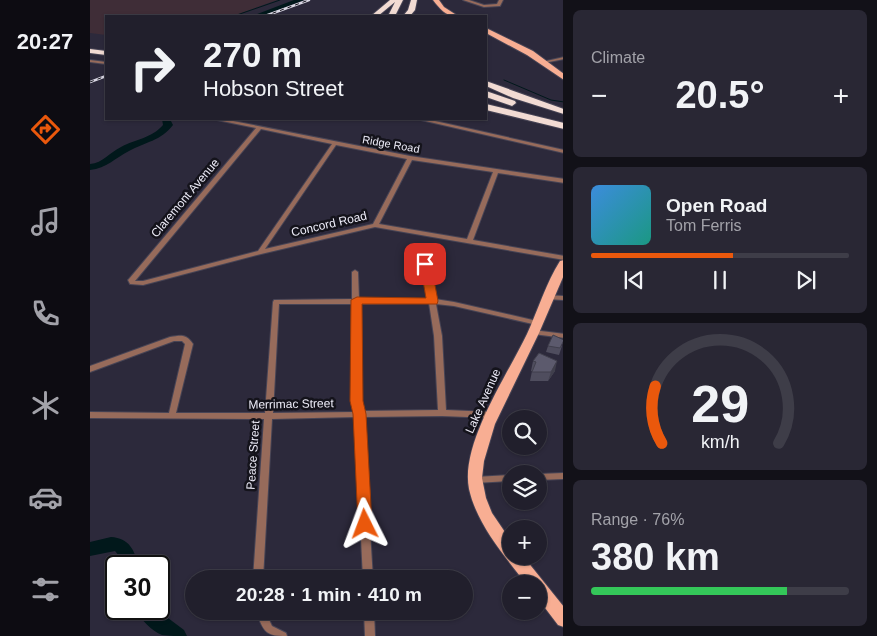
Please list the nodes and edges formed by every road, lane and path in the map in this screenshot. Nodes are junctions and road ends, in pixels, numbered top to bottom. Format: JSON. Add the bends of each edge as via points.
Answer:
{"nodes":[{"id":1,"x":394,"y":0,"type":"edge"},
{"id":2,"x":400,"y":0,"type":"edge"},
{"id":3,"x":414,"y":0,"type":"edge"},
{"id":4,"x":419,"y":0,"type":"edge"},
{"id":5,"x":436,"y":0,"type":"edge"},
{"id":6,"x":468,"y":0,"type":"edge"},
{"id":7,"x":501,"y":0,"type":"edge"},
{"id":8,"x":375,"y":15,"type":"edge"},
{"id":9,"x":392,"y":15,"type":"edge"},
{"id":10,"x":407,"y":15,"type":"edge"},
{"id":11,"x":421,"y":15,"type":"edge"},
{"id":12,"x":453,"y":15,"type":"edge"},
{"id":13,"x":487,"y":30,"type":"edge"},
{"id":14,"x":90,"y":44,"type":"edge"},
{"id":15,"x":105,"y":45,"type":"edge"},
{"id":16,"x":90,"y":51,"type":"edge"},
{"id":17,"x":105,"y":52,"type":"edge"},
{"id":18,"x":563,"y":58,"type":"edge"},
{"id":19,"x":90,"y":61,"type":"edge"},
{"id":20,"x":544,"y":62,"type":"junction"},
{"id":21,"x":105,"y":64,"type":"edge"},
{"id":22,"x":563,"y":78,"type":"edge"},
{"id":23,"x":487,"y":83,"type":"edge"},
{"id":24,"x":487,"y":88,"type":"edge"},
{"id":25,"x":487,"y":94,"type":"edge"},
{"id":26,"x":487,"y":107,"type":"edge"},
{"id":27,"x":487,"y":112,"type":"edge"},
{"id":28,"x":562,"y":115,"type":"edge"},
{"id":29,"x":222,"y":120,"type":"edge"},
{"id":30,"x":425,"y":120,"type":"edge"},
{"id":31,"x":563,"y":127,"type":"edge"},
{"id":32,"x":259,"y":128,"type":"junction"},
{"id":33,"x":334,"y":144,"type":"junction"},
{"id":34,"x":563,"y":152,"type":"edge"},
{"id":35,"x":410,"y":158,"type":"junction"},
{"id":36,"x":496,"y":170,"type":"junction"},
{"id":37,"x":563,"y":181,"type":"edge"},
{"id":38,"x":375,"y":225,"type":"junction"},
{"id":39,"x":469,"y":242,"type":"junction"},
{"id":40,"x":260,"y":252,"type":"junction"},
{"id":41,"x":563,"y":258,"type":"edge"},
{"id":42,"x":563,"y":263,"type":"edge"},
{"id":43,"x":425,"y":264,"type":"dead end"},
{"id":44,"x":355,"y":272,"type":"dead end"},
{"id":45,"x":132,"y":283,"type":"joint"},
{"id":46,"x":547,"y":297,"type":"junction"},
{"id":47,"x":563,"y":298,"type":"edge"},
{"id":48,"x":357,"y":300,"type":"junction"},
{"id":49,"x":433,"y":301,"type":"junction"},
{"id":50,"x":535,"y":327,"type":"junction"},
{"id":51,"x":563,"y":336,"type":"edge"},
{"id":52,"x":90,"y":369,"type":"edge"},
{"id":53,"x":359,"y":414,"type":"junction"},
{"id":54,"x":442,"y":414,"type":"junction"},
{"id":55,"x":90,"y":415,"type":"edge"},
{"id":56,"x":172,"y":415,"type":"junction"},
{"id":57,"x":493,"y":415,"type":"junction"},
{"id":58,"x":268,"y":416,"type":"junction"},
{"id":59,"x":563,"y":476,"type":"edge"},
{"id":60,"x":547,"y":477,"type":"edge"},
{"id":61,"x":502,"y":478,"type":"edge"},
{"id":62,"x":475,"y":480,"type":"junction"},
{"id":63,"x":502,"y":540,"type":"edge"},
{"id":64,"x":521,"y":565,"type":"edge"},
{"id":65,"x":259,"y":570,"type":"edge"},
{"id":66,"x":368,"y":570,"type":"edge"},
{"id":67,"x":529,"y":575,"type":"edge"},
{"id":68,"x":547,"y":599,"type":"edge"},
{"id":69,"x":265,"y":620,"type":"edge"},
{"id":70,"x":369,"y":620,"type":"edge"},
{"id":71,"x":563,"y":620,"type":"edge"},
{"id":72,"x":282,"y":636,"type":"edge"},
{"id":73,"x":370,"y":636,"type":"edge"}],
"edges":[{"from":1,"to":8,"type":"highway"},
{"from":2,"to":9,"type":"highway"},
{"from":3,"to":10,"type":"highway"},
{"from":4,"to":11,"type":"highway"},
{"from":5,"to":12,"type":"main road"},
{"from":6,"to":7,"type":"street","via":[[490,6],[500,5]]},
{"from":13,"to":20,"type":"main road"},
{"from":14,"to":15,"type":"highway"},
{"from":16,"to":17,"type":"highway"},
{"from":18,"to":20,"type":"street"},
{"from":19,"to":21,"type":"street"},
{"from":20,"to":22,"type":"main road"},
{"from":23,"to":28,"type":"highway"},
{"from":24,"to":28,"type":"highway"},
{"from":25,"to":28,"type":"highway","via":[[536,111]]},
{"from":26,"to":31,"type":"highway"},
{"from":27,"to":31,"type":"highway"},
{"from":29,"to":32,"type":"street","name":"Ridge Road"},
{"from":30,"to":34,"type":"street"},
{"from":32,"to":33,"type":"street","name":"Ridge Road"},
{"from":32,"to":45,"type":"street","name":"Claremont Avenue","via":[[131,280]]},
{"from":33,"to":35,"type":"street","name":"Ridge Road"},
{"from":33,"to":40,"type":"street"},
{"from":35,"to":36,"type":"street","name":"Ridge Road"},
{"from":35,"to":38,"type":"street"},
{"from":36,"to":37,"type":"street","name":"Ridge Road"},
{"from":36,"to":39,"type":"street"},
{"from":38,"to":39,"type":"street","name":"Concord Road"},
{"from":38,"to":40,"type":"street","name":"Concord Road"},
{"from":39,"to":41,"type":"street","name":"Concord Road"},
{"from":40,"to":45,"type":"street","name":"Concord Road","via":[[143,284]]},
{"from":42,"to":46,"type":"main road","name":"Lake Avenue"},
{"from":43,"to":49,"type":"street"},
{"from":44,"to":48,"type":"street"},
{"from":46,"to":47,"type":"street"},
{"from":46,"to":50,"type":"main road","name":"Lake Avenue"},
{"from":48,"to":49,"type":"street"},
{"from":48,"to":53,"type":"street"},
{"from":48,"to":58,"type":"street","name":"Peace Street","via":[[276,302]]},
{"from":49,"to":50,"type":"street"},
{"from":49,"to":54,"type":"street"},
{"from":50,"to":51,"type":"street"},
{"from":50,"to":57,"type":"main road","name":"Lake Avenue"},
{"from":52,"to":56,"type":"street","via":[[184,338],[189,344]]},
{"from":53,"to":54,"type":"street","name":"Merrimac Street"},
{"from":53,"to":58,"type":"street","name":"Merrimac Street"},
{"from":53,"to":66,"type":"street"},
{"from":54,"to":57,"type":"street","name":"Merrimac Street"},
{"from":55,"to":56,"type":"street","name":"Merrimac Street"},
{"from":56,"to":58,"type":"street","name":"Merrimac Street"},
{"from":57,"to":62,"type":"main road","name":"Lake Avenue","via":[[478,457]]},
{"from":58,"to":65,"type":"street","name":"Peace Street"},
{"from":59,"to":60,"type":"street"},
{"from":61,"to":62,"type":"street"},
{"from":62,"to":63,"type":"main road","name":"Lake Avenue","via":[[480,504]]},
{"from":64,"to":67,"type":"main road"},
{"from":68,"to":71,"type":"main road"},
{"from":69,"to":72,"type":"street","via":[[270,629]]},
{"from":70,"to":73,"type":"street"}]}
